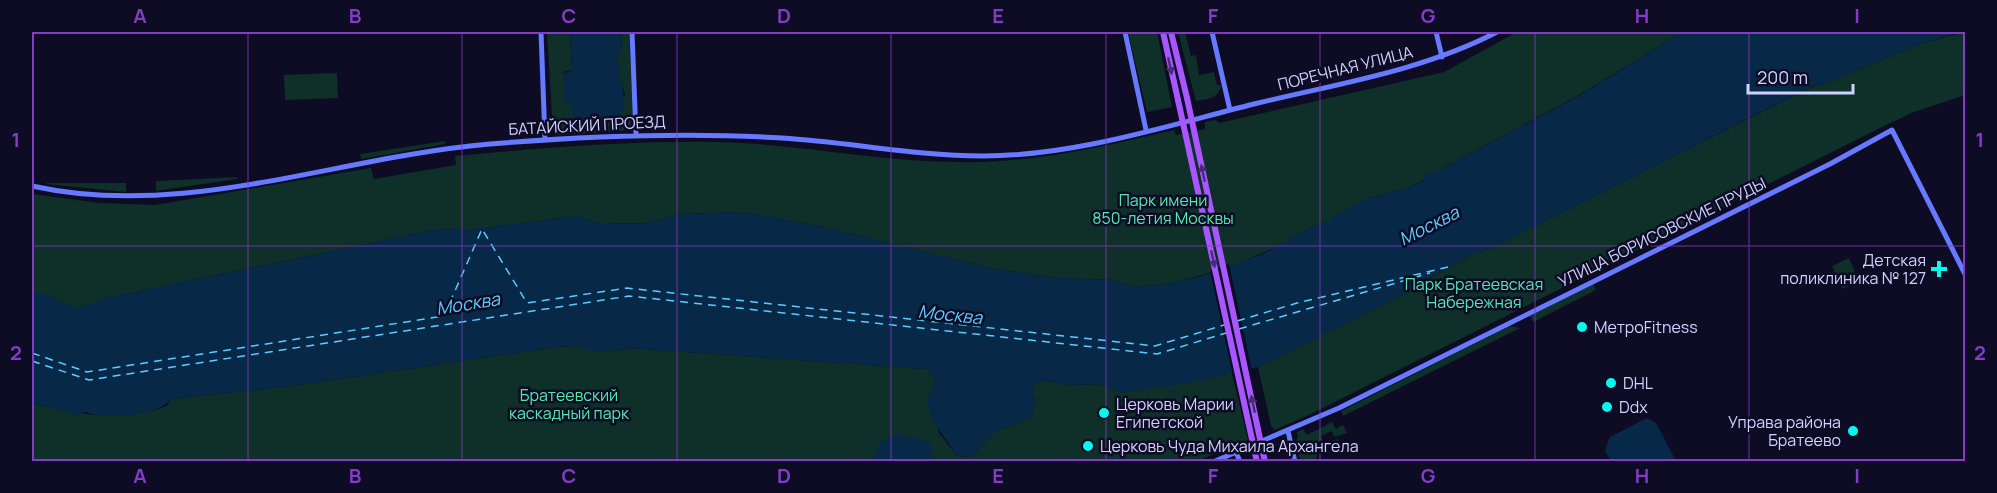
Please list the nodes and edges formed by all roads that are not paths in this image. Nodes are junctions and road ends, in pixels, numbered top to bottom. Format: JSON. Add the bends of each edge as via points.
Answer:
{"nodes":[{"id":1,"x":541,"y":32,"type":"edge"},
{"id":2,"x":632,"y":32,"type":"edge"},
{"id":3,"x":1125,"y":32,"type":"edge"},
{"id":4,"x":1163,"y":32,"type":"edge"},
{"id":5,"x":1171,"y":32,"type":"edge"},
{"id":6,"x":1212,"y":32,"type":"edge"},
{"id":7,"x":1436,"y":32,"type":"edge"},
{"id":8,"x":1497,"y":32,"type":"edge"},
{"id":9,"x":1442,"y":57,"type":"junction"},
{"id":10,"x":1230,"y":110,"type":"junction"},
{"id":11,"x":1146,"y":130,"type":"junction"},
{"id":12,"x":636,"y":135,"type":"junction"},
{"id":13,"x":545,"y":140,"type":"junction"},
{"id":14,"x":32,"y":186,"type":"edge"},
{"id":15,"x":1965,"y":276,"type":"edge"},
{"id":16,"x":1288,"y":431,"type":"junction"},
{"id":17,"x":1236,"y":452,"type":"junction"},
{"id":18,"x":1213,"y":462,"type":"edge"},
{"id":19,"x":1240,"y":462,"type":"edge"},
{"id":20,"x":1257,"y":462,"type":"edge"},
{"id":21,"x":1265,"y":462,"type":"edge"},
{"id":22,"x":1295,"y":462,"type":"edge"}],
"edges":[{"from":1,"to":13,"type":"main road"},
{"from":2,"to":12,"type":"main road"},
{"from":3,"to":11,"type":"main road"},
{"from":4,"to":20,"type":"main road","one_way":true,"bridge":true},
{"from":21,"to":5,"type":"main road","one_way":true,"bridge":true},
{"from":6,"to":10,"type":"main road"},
{"from":7,"to":9,"type":"main road"},
{"from":8,"to":9,"type":"main road","name":"ПОРЕЧНАЯ УЛИЦА"},
{"from":9,"to":10,"type":"main road","name":"ПОРЕЧНАЯ УЛИЦА"},
{"from":10,"to":11,"type":"main road","name":"ПОРЕЧНАЯ УЛИЦА"},
{"from":11,"to":12,"type":"main road","name":"БАТАЙСКИЙ ПРОЕЗД","via":[[1045,151],[983,156],[747,136]]},
{"from":12,"to":13,"type":"main road","name":"БАТАЙСКИЙ ПРОЕЗД"},
{"from":13,"to":14,"type":"main road","name":"БАТАЙСКИЙ ПРОЕЗД","via":[[458,147],[162,196],[99,197]]},
{"from":15,"to":16,"type":"main road","name":"УЛИЦА БОРИСОВСКИЕ ПРУДЫ","via":[[1892,130]]},
{"from":16,"to":17,"type":"main road","name":"УЛИЦА БОРИСОВСКИЕ ПРУДЫ"},
{"from":16,"to":22,"type":"main road"},
{"from":17,"to":18,"type":"main road","name":"УЛИЦА БОРИСОВСКИЕ ПРУДЫ"},
{"from":17,"to":19,"type":"main road"}]}
